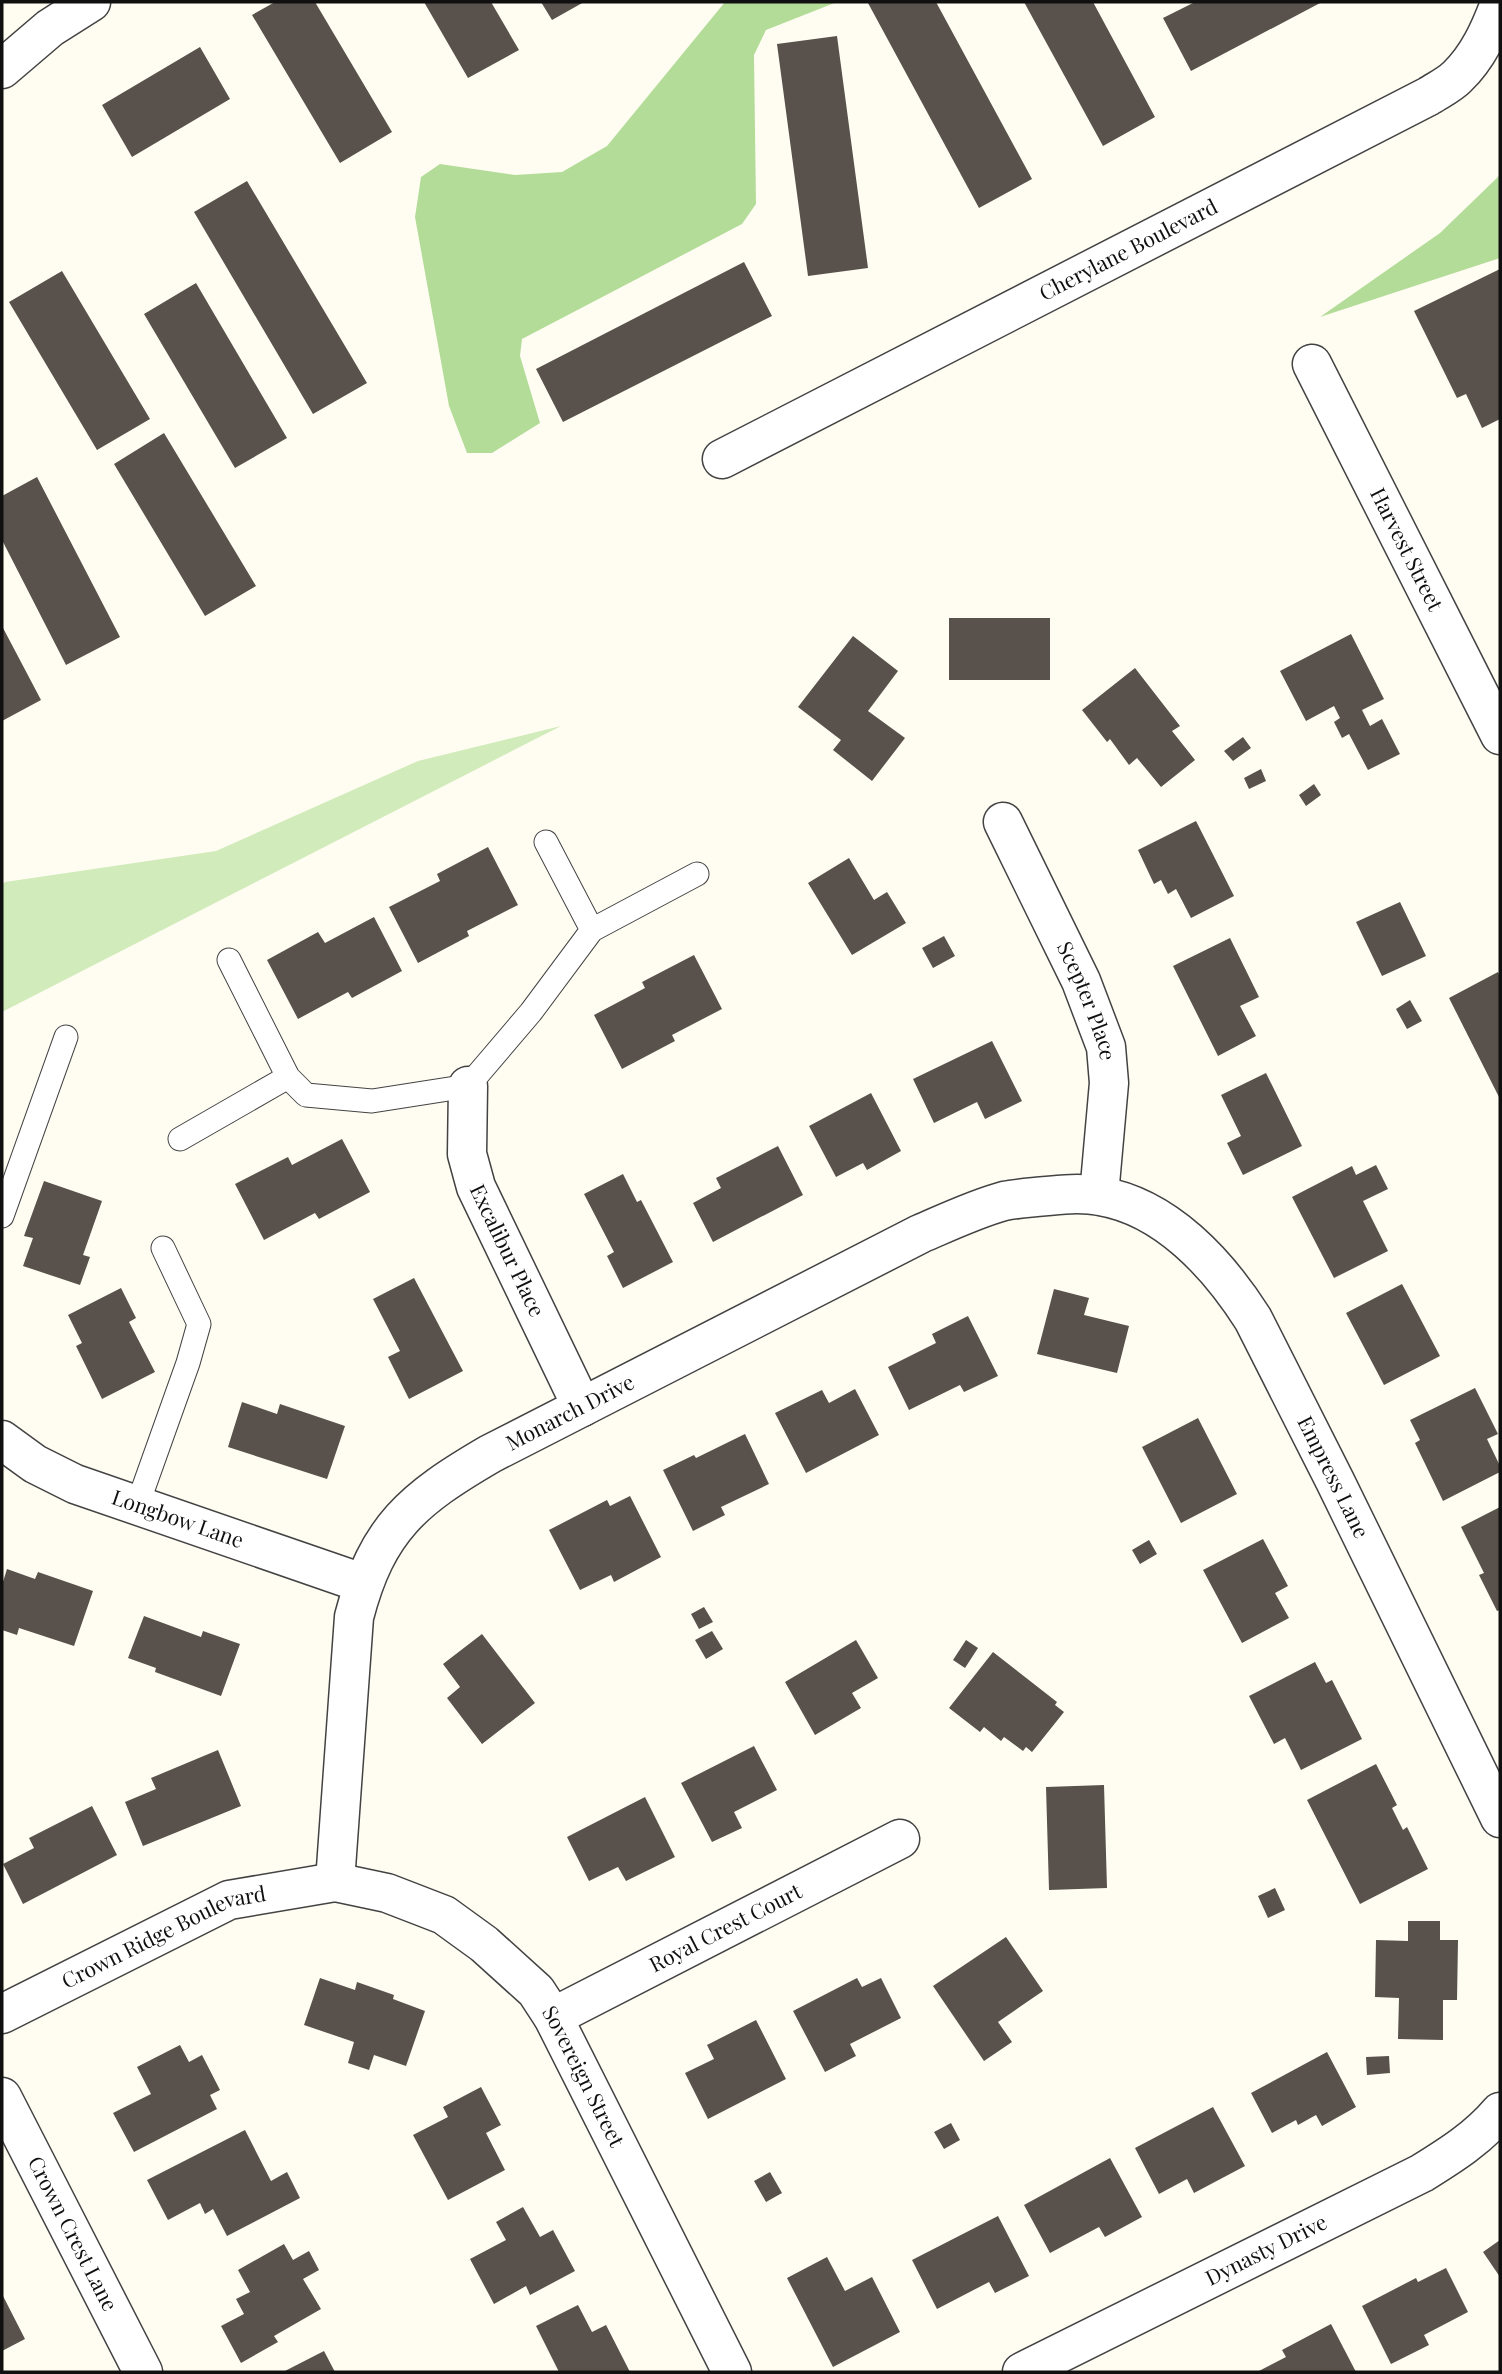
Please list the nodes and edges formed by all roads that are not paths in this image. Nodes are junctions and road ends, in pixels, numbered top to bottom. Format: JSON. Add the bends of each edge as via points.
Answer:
{"nodes":[{"id":1,"x":90,"y":2,"type":"edge"},
{"id":2,"x":1500,"y":3,"type":"edge"},
{"id":3,"x":2,"y":69,"type":"edge"},
{"id":4,"x":1312,"y":364,"type":"dead end"},
{"id":5,"x":722,"y":459,"type":"dead end"},
{"id":6,"x":1500,"y":735,"type":"edge"},
{"id":7,"x":1003,"y":822,"type":"dead end"},
{"id":8,"x":546,"y":842,"type":"dead end"},
{"id":9,"x":697,"y":874,"type":"dead end"},
{"id":10,"x":592,"y":930,"type":"junction"},
{"id":11,"x":229,"y":960,"type":"dead end"},
{"id":12,"x":66,"y":1037,"type":"dead end"},
{"id":13,"x":288,"y":1077,"type":"junction"},
{"id":14,"x":468,"y":1086,"type":"junction"},
{"id":15,"x":180,"y":1139,"type":"dead end"},
{"id":16,"x":1098,"y":1195,"type":"junction"},
{"id":17,"x":2,"y":1216,"type":"edge"},
{"id":18,"x":163,"y":1248,"type":"dead end"},
{"id":19,"x":582,"y":1407,"type":"junction"},
{"id":20,"x":2,"y":1440,"type":"edge"},
{"id":21,"x":137,"y":1506,"type":"junction"},
{"id":22,"x":362,"y":1583,"type":"junction"},
{"id":23,"x":1500,"y":1818,"type":"edge"},
{"id":24,"x":900,"y":1839,"type":"dead end"},
{"id":25,"x":335,"y":1882,"type":"junction"},
{"id":26,"x":2,"y":2014,"type":"edge"},
{"id":27,"x":553,"y":2017,"type":"junction"},
{"id":28,"x":2,"y":2097,"type":"edge"},
{"id":29,"x":1500,"y":2112,"type":"edge"},
{"id":30,"x":143,"y":2372,"type":"edge"},
{"id":31,"x":732,"y":2372,"type":"edge"},
{"id":32,"x":1022,"y":2372,"type":"edge"}],
"edges":[{"from":1,"to":3,"type":"street","via":[[50,28]]},
{"from":2,"to":5,"type":"street","name":"Cherylane Boulevard","via":[[1472,58],[1456,78],[1429,96]]},
{"from":4,"to":6,"type":"street","name":"Harvest Street"},
{"from":7,"to":16,"type":"street","name":"Scepter Place","via":[[1082,981],[1106,1047],[1109,1083]]},
{"from":8,"to":10,"type":"lane"},
{"from":9,"to":10,"type":"lane"},
{"from":10,"to":14,"type":"lane"},
{"from":11,"to":13,"type":"lane"},
{"from":12,"to":17,"type":"lane"},
{"from":13,"to":14,"type":"lane","via":[[306,1095],[372,1101]]},
{"from":13,"to":15,"type":"lane"},
{"from":14,"to":19,"type":"street","name":"Excalibur Place","via":[[467,1153],[475,1187]]},
{"from":16,"to":19,"type":"street","name":"Monarch Drive","via":[[1007,1201],[964,1215]]},
{"from":16,"to":23,"type":"street","name":"Empress Lane","via":[[1130,1204],[1162,1221],[1189,1241],[1240,1298],[1335,1480]]},
{"from":18,"to":21,"type":"lane","via":[[199,1324]]},
{"from":19,"to":22,"type":"street","name":"Monarch Drive","via":[[451,1477],[413,1506],[394,1526]]},
{"from":20,"to":21,"type":"street","name":"Longbow Lane","via":[[35,1464],[75,1484]]},
{"from":21,"to":22,"type":"street","name":"Longbow Lane"},
{"from":22,"to":25,"type":"street","name":"Monarch Drive","via":[[354,1617]]},
{"from":24,"to":27,"type":"street","name":"Royal Crest Court"},
{"from":25,"to":26,"type":"street","name":"Crown Ridge Boulevard","via":[[229,1900]]},
{"from":25,"to":27,"type":"street","name":"Sovereign Street","via":[[387,1893],[444,1915],[536,1991]]},
{"from":27,"to":31,"type":"street","name":"Sovereign Street"},
{"from":28,"to":30,"type":"street","name":"Crown Crest Lane"},
{"from":29,"to":32,"type":"street","name":"Dynasty Drive","via":[[1484,2131],[1422,2173]]}]}
